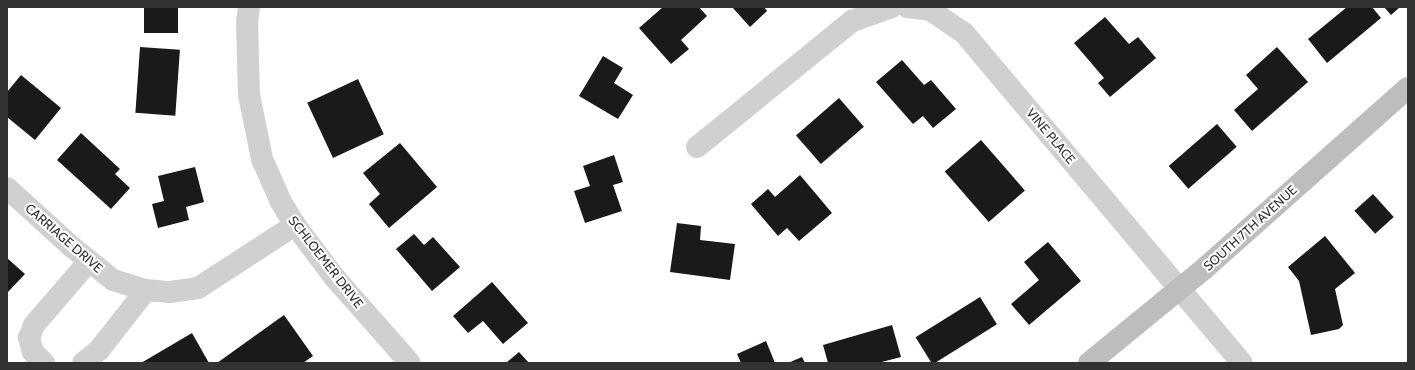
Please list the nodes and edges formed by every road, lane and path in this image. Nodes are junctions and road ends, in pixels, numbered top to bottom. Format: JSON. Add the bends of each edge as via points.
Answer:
{"nodes":[{"id":1,"x":249,"y":7,"type":"edge"},
{"id":2,"x":892,"y":7,"type":"edge"},
{"id":3,"x":907,"y":7,"type":"edge"},
{"id":4,"x":1408,"y":88,"type":"edge"},
{"id":5,"x":697,"y":147,"type":"dead end"},
{"id":6,"x":7,"y":188,"type":"edge"},
{"id":7,"x":295,"y":225,"type":"junction"},
{"id":8,"x":89,"y":261,"type":"junction"},
{"id":9,"x":1180,"y":289,"type":"junction"},
{"id":10,"x":146,"y":290,"type":"junction"},
{"id":11,"x":44,"y":363,"type":"edge"},
{"id":12,"x":83,"y":363,"type":"edge"},
{"id":13,"x":410,"y":363,"type":"edge"},
{"id":14,"x":1089,"y":363,"type":"edge"},
{"id":15,"x":1242,"y":363,"type":"edge"}],
"edges":[{"from":1,"to":7,"type":"street","name":"SCHLOEMER DRIVE","via":[[249,95],[262,159],[281,202]]},
{"from":2,"to":5,"type":"street","via":[[852,20]]},
{"from":3,"to":9,"type":"street","name":"VINE PLACE","via":[[930,10],[964,32]]},
{"from":4,"to":9,"type":"street","name":"SOUTH 7TH AVENUE"},
{"from":6,"to":8,"type":"street","name":"CARRIAGE DRIVE"},
{"from":7,"to":10,"type":"street","name":"CARRIAGE DRIVE","via":[[198,288],[170,292]]},
{"from":7,"to":13,"type":"street","name":"SCHLOEMER DRIVE","via":[[335,278]]},
{"from":8,"to":10,"type":"street","name":"CARRIAGE DRIVE","via":[[113,280]]},
{"from":8,"to":11,"type":"street","via":[[34,325],[29,338],[32,352]]},
{"from":9,"to":14,"type":"street","name":"SOUTH 7TH AVENUE"},
{"from":9,"to":15,"type":"street","name":"VINE PLACE"},
{"from":10,"to":12,"type":"street","via":[[100,350]]}]}
